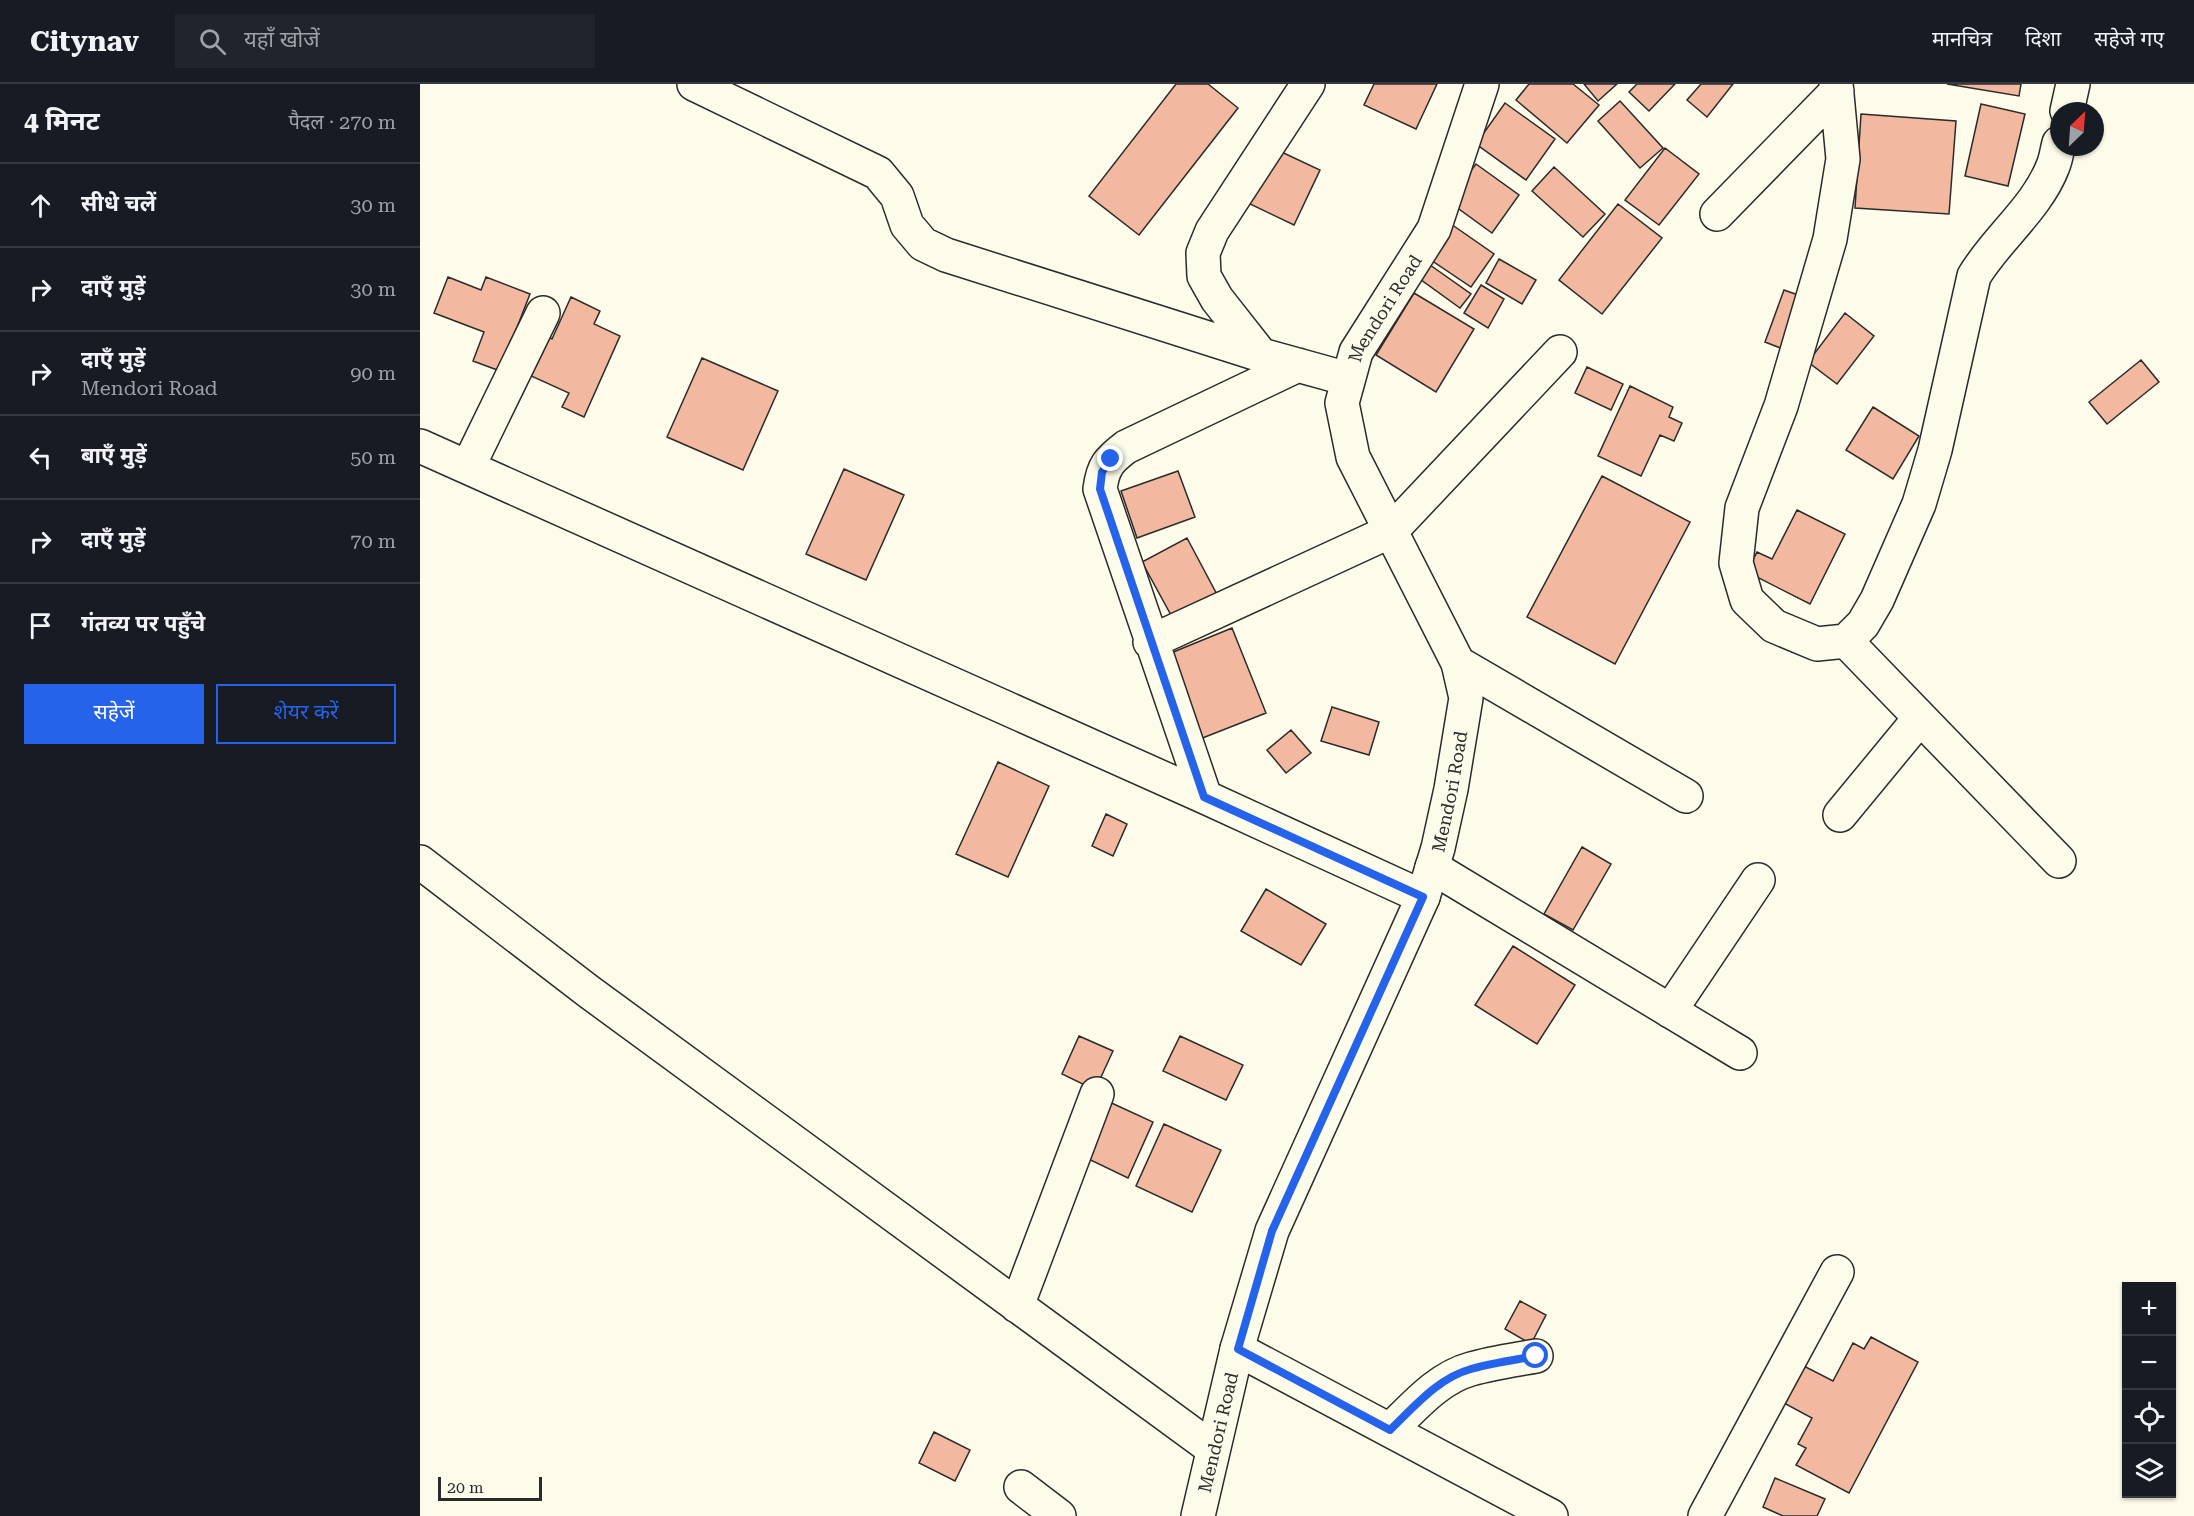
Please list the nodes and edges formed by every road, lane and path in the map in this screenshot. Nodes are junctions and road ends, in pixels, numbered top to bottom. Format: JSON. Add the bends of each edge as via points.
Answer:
{"nodes":[{"id":1,"x":694,"y":84,"type":"edge"},
{"id":2,"x":1308,"y":84,"type":"edge"},
{"id":3,"x":1482,"y":84,"type":"edge"},
{"id":4,"x":2073,"y":84,"type":"edge"},
{"id":5,"x":1836,"y":87,"type":"edge"},
{"id":6,"x":2069,"y":102,"type":"edge"},
{"id":7,"x":2056,"y":156,"type":"edge"},
{"id":8,"x":1717,"y":214,"type":"dead end"},
{"id":9,"x":543,"y":314,"type":"dead end"},
{"id":10,"x":1560,"y":352,"type":"dead end"},
{"id":11,"x":1261,"y":356,"type":"junction"},
{"id":12,"x":1298,"y":365,"type":"junction"},
{"id":13,"x":1348,"y":380,"type":"junction"},
{"id":14,"x":420,"y":446,"type":"edge"},
{"id":15,"x":468,"y":467,"type":"junction"},
{"id":16,"x":1390,"y":531,"type":"junction"},
{"id":17,"x":1846,"y":641,"type":"junction"},
{"id":18,"x":1150,"y":642,"type":"junction"},
{"id":19,"x":1458,"y":663,"type":"junction"},
{"id":20,"x":1920,"y":718,"type":"junction"},
{"id":21,"x":1686,"y":796,"type":"dead end"},
{"id":22,"x":1204,"y":797,"type":"junction"},
{"id":23,"x":1840,"y":815,"type":"dead end"},
{"id":24,"x":2059,"y":861,"type":"dead end"},
{"id":25,"x":420,"y":862,"type":"edge"},
{"id":26,"x":1758,"y":880,"type":"dead end"},
{"id":27,"x":1427,"y":882,"type":"junction"},
{"id":28,"x":1670,"y":1011,"type":"junction"},
{"id":29,"x":1740,"y":1053,"type":"dead end"},
{"id":30,"x":1097,"y":1094,"type":"dead end"},
{"id":31,"x":1837,"y":1272,"type":"dead end"},
{"id":32,"x":1017,"y":1306,"type":"junction"},
{"id":33,"x":1238,"y":1349,"type":"junction"},
{"id":34,"x":1536,"y":1356,"type":"dead end"},
{"id":35,"x":1390,"y":1430,"type":"junction"},
{"id":36,"x":1213,"y":1449,"type":"junction"},
{"id":37,"x":1021,"y":1487,"type":"dead end"},
{"id":38,"x":1059,"y":1516,"type":"edge"},
{"id":39,"x":1198,"y":1516,"type":"edge"},
{"id":40,"x":1551,"y":1516,"type":"edge"},
{"id":41,"x":1705,"y":1516,"type":"edge"}],
"edges":[{"from":1,"to":11,"type":"street","via":[[878,173],[897,196],[907,225],[923,244],[946,255]]},
{"from":2,"to":11,"type":"street","via":[[1212,231],[1203,253],[1204,276]]},
{"from":3,"to":13,"type":"street","name":"Mendori Road","via":[[1434,229],[1356,352]]},
{"from":4,"to":6,"type":"street"},
{"from":5,"to":8,"type":"street"},
{"from":5,"to":17,"type":"street","via":[[1843,159],[1830,239],[1781,406],[1742,508],[1736,563],[1747,600],[1774,626],[1817,644]]},
{"from":7,"to":17,"type":"street","via":[[2034,200],[1974,276],[1935,450],[1918,504],[1877,600],[1863,624]]},
{"from":9,"to":15,"type":"street"},
{"from":10,"to":16,"type":"street"},
{"from":11,"to":12,"type":"street"},
{"from":12,"to":13,"type":"street"},
{"from":12,"to":18,"type":"street","via":[[1126,447],[1102,472],[1100,489]]},
{"from":13,"to":16,"type":"street","name":"Mendori Road","via":[[1342,403],[1353,457]]},
{"from":14,"to":15,"type":"street"},
{"from":15,"to":22,"type":"street"},
{"from":16,"to":18,"type":"street"},
{"from":16,"to":19,"type":"street","name":"Mendori Road"},
{"from":17,"to":20,"type":"street"},
{"from":18,"to":22,"type":"street"},
{"from":19,"to":21,"type":"street"},
{"from":19,"to":27,"type":"street","name":"Mendori Road","via":[[1466,698],[1451,789]]},
{"from":20,"to":23,"type":"street"},
{"from":20,"to":24,"type":"street"},
{"from":22,"to":27,"type":"street"},
{"from":25,"to":32,"type":"street","via":[[588,991]]},
{"from":26,"to":28,"type":"street"},
{"from":27,"to":28,"type":"street"},
{"from":27,"to":33,"type":"street","name":"Mendori Road","via":[[1272,1231]]},
{"from":28,"to":29,"type":"street"},
{"from":30,"to":32,"type":"street"},
{"from":31,"to":41,"type":"street"},
{"from":32,"to":36,"type":"street"},
{"from":33,"to":35,"type":"street"},
{"from":33,"to":36,"type":"street","name":"Mendori Road"},
{"from":34,"to":35,"type":"street","via":[[1470,1369],[1451,1378],[1432,1390]]},
{"from":35,"to":40,"type":"street"},
{"from":36,"to":39,"type":"street","name":"Mendori Road"},
{"from":37,"to":38,"type":"street"}]}
